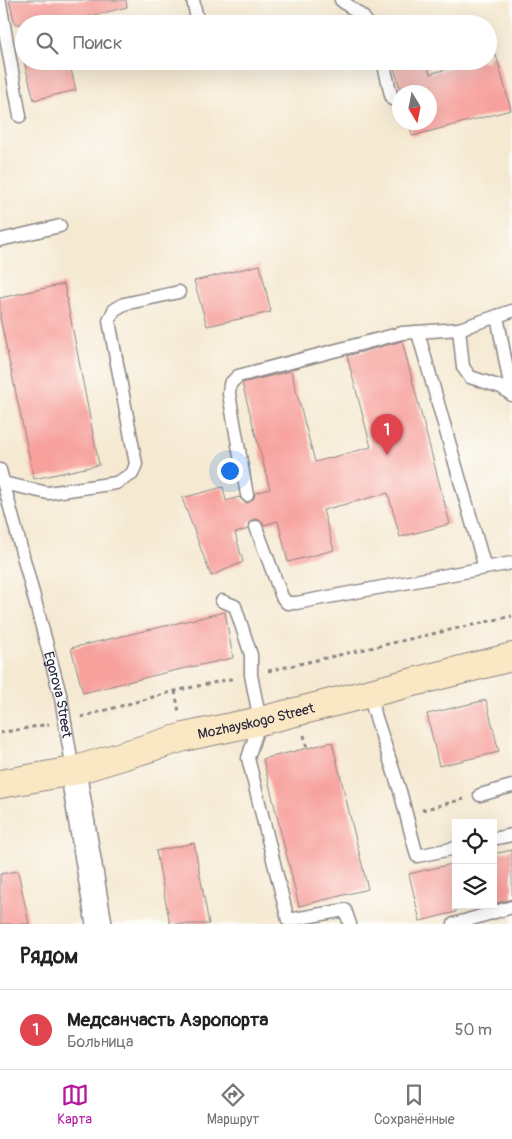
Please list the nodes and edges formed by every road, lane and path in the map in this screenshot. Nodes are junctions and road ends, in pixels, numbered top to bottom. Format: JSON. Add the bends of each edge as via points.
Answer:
{"nodes":[{"id":1,"x":193,"y":0,"type":"edge"},
{"id":2,"x":341,"y":0,"type":"edge"},
{"id":3,"x":0,"y":3,"type":"edge"},
{"id":4,"x":196,"y":15,"type":"edge"},
{"id":5,"x":360,"y":15,"type":"edge"},
{"id":6,"x":385,"y":70,"type":"edge"},
{"id":7,"x":392,"y":99,"type":"dead end"},
{"id":8,"x":20,"y":116,"type":"dead end"},
{"id":9,"x":60,"y":226,"type":"dead end"},
{"id":10,"x":0,"y":240,"type":"edge"},
{"id":11,"x":179,"y":292,"type":"dead end"},
{"id":12,"x":512,"y":311,"type":"edge"},
{"id":13,"x":498,"y":316,"type":"junction"},
{"id":14,"x":460,"y":329,"type":"junction"},
{"id":15,"x":418,"y":333,"type":"junction"},
{"id":16,"x":512,"y":395,"type":"edge"},
{"id":17,"x":0,"y":470,"type":"edge"},
{"id":18,"x":3,"y":483,"type":"junction"},
{"id":19,"x":247,"y":495,"type":"dead end"},
{"id":20,"x":256,"y":527,"type":"dead end"},
{"id":21,"x":512,"y":563,"type":"edge"},
{"id":22,"x":485,"y":568,"type":"junction"},
{"id":23,"x":222,"y":601,"type":"dead end"},
{"id":24,"x":512,"y":657,"type":"edge"},
{"id":25,"x":368,"y":693,"type":"junction"},
{"id":26,"x":260,"y":721,"type":"junction"},
{"id":27,"x":72,"y":771,"type":"junction"},
{"id":28,"x":0,"y":784,"type":"edge"},
{"id":29,"x":512,"y":786,"type":"edge"},
{"id":30,"x":480,"y":795,"type":"joint"},
{"id":31,"x":406,"y":814,"type":"junction"},
{"id":32,"x":512,"y":835,"type":"edge"},
{"id":33,"x":497,"y":838,"type":"edge"},
{"id":34,"x":452,"y":849,"type":"edge"},
{"id":35,"x":512,"y":907,"type":"edge"},
{"id":36,"x":99,"y":924,"type":"edge"},
{"id":37,"x":350,"y":924,"type":"edge"},
{"id":38,"x":454,"y":924,"type":"edge"}],
"edges":[{"from":1,"to":4,"type":"lane"},
{"from":2,"to":5,"type":"lane"},
{"from":3,"to":8,"type":"lane"},
{"from":6,"to":7,"type":"lane"},
{"from":9,"to":10,"type":"lane"},
{"from":11,"to":18,"type":"lane","via":[[124,304],[114,310],[110,321],[136,464],[132,474],[116,483],[48,493]]},
{"from":12,"to":13,"type":"lane"},
{"from":13,"to":14,"type":"lane"},
{"from":13,"to":16,"type":"lane"},
{"from":14,"to":15,"type":"lane"},
{"from":14,"to":16,"type":"lane","via":[[463,367],[470,377],[501,387]]},
{"from":15,"to":19,"type":"lane","via":[[402,333],[238,376],[230,384],[229,394]]},
{"from":15,"to":22,"type":"lane"},
{"from":17,"to":18,"type":"lane","name":"Egorova Street"},
{"from":18,"to":27,"type":"lane","name":"Egorova Street","via":[[61,698]]},
{"from":20,"to":22,"type":"lane","via":[[287,603]]},
{"from":21,"to":22,"type":"lane"},
{"from":23,"to":26,"type":"lane","via":[[235,606],[250,656]]},
{"from":24,"to":25,"type":"street","name":"Mozhayskogo Street"},
{"from":25,"to":26,"type":"street","name":"Mozhayskogo Street"},
{"from":25,"to":31,"type":"lane"},
{"from":26,"to":27,"type":"street","name":"Mozhayskogo Street","via":[[184,737]]},
{"from":26,"to":37,"type":"lane","via":[[248,758],[288,920],[344,910]]},
{"from":27,"to":28,"type":"street","name":"Mozhayskogo Street"},
{"from":27,"to":36,"type":"street","name":"Egorova Street"},
{"from":29,"to":30,"type":"lane"},
{"from":30,"to":31,"type":"path"},
{"from":31,"to":34,"type":"lane","via":[[417,856]]},
{"from":32,"to":33,"type":"lane"},
{"from":35,"to":38,"type":"lane"}]}
